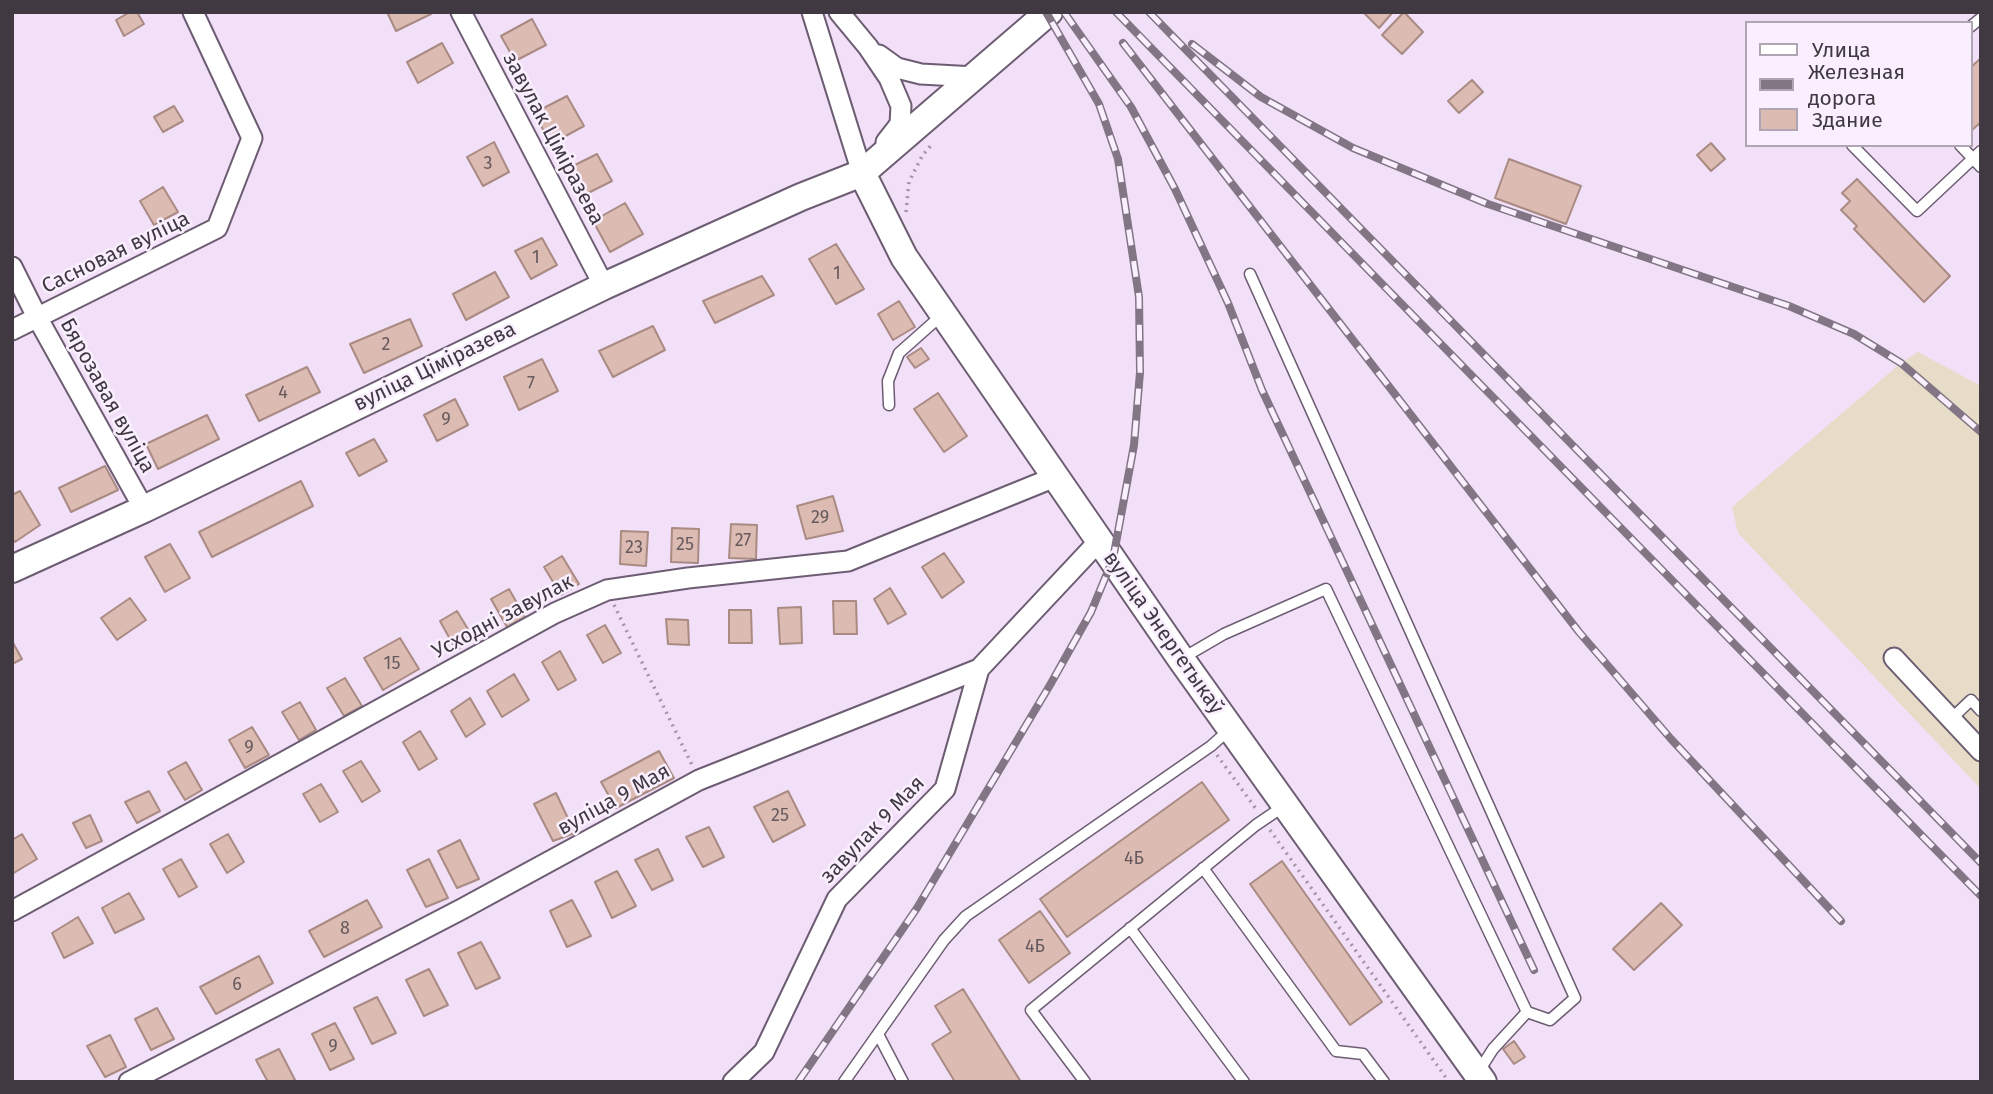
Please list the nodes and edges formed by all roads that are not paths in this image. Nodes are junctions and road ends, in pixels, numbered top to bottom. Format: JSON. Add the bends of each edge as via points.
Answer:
{"nodes":[{"id":1,"x":193,"y":12,"type":"edge"},
{"id":2,"x":461,"y":12,"type":"edge"},
{"id":3,"x":812,"y":12,"type":"edge"},
{"id":4,"x":839,"y":12,"type":"edge"},
{"id":5,"x":1049,"y":12,"type":"edge"},
{"id":6,"x":868,"y":47,"type":"junction"},
{"id":7,"x":975,"y":77,"type":"junction"},
{"id":8,"x":1854,"y":147,"type":"edge"},
{"id":9,"x":1977,"y":155,"type":"edge"},
{"id":10,"x":1981,"y":167,"type":"edge"},
{"id":11,"x":862,"y":173,"type":"junction"},
{"id":12,"x":12,"y":267,"type":"edge"},
{"id":13,"x":1250,"y":274,"type":"dead end"},
{"id":14,"x":604,"y":286,"type":"junction"},
{"id":15,"x":943,"y":314,"type":"junction"},
{"id":16,"x":37,"y":317,"type":"junction"},
{"id":17,"x":12,"y":330,"type":"edge"},
{"id":18,"x":889,"y":405,"type":"dead end"},
{"id":19,"x":1055,"y":477,"type":"junction"},
{"id":20,"x":144,"y":509,"type":"junction"},
{"id":21,"x":1099,"y":541,"type":"junction"},
{"id":22,"x":12,"y":569,"type":"edge"},
{"id":23,"x":1894,"y":658,"type":"dead end"},
{"id":24,"x":1181,"y":659,"type":"junction"},
{"id":25,"x":979,"y":669,"type":"junction"},
{"id":26,"x":1981,"y":711,"type":"edge"},
{"id":27,"x":1951,"y":719,"type":"junction"},
{"id":28,"x":1220,"y":738,"type":"junction"},
{"id":29,"x":1981,"y":751,"type":"edge"},
{"id":30,"x":1274,"y":813,"type":"junction"},
{"id":31,"x":1203,"y":869,"type":"junction"},
{"id":32,"x":12,"y":911,"type":"edge"},
{"id":33,"x":1130,"y":928,"type":"junction"},
{"id":34,"x":1527,"y":1012,"type":"junction"},
{"id":35,"x":878,"y":1034,"type":"junction"},
{"id":36,"x":1480,"y":1078,"type":"edge"},
{"id":37,"x":129,"y":1082,"type":"edge"},
{"id":38,"x":733,"y":1082,"type":"edge"},
{"id":39,"x":844,"y":1082,"type":"edge"},
{"id":40,"x":903,"y":1082,"type":"edge"},
{"id":41,"x":1085,"y":1082,"type":"edge"},
{"id":42,"x":1244,"y":1082,"type":"edge"},
{"id":43,"x":1384,"y":1082,"type":"edge"}],
"edges":[{"from":1,"to":16,"type":"street","name":"Сасновая вуліца","via":[[252,138],[217,228]]},
{"from":2,"to":14,"type":"street","name":"завулак Ціміразева"},
{"from":3,"to":11,"type":"street"},
{"from":4,"to":6,"type":"street"},
{"from":5,"to":7,"type":"main road","name":"вуліца Ціміразева"},
{"from":6,"to":7,"type":"street","via":[[897,68]]},
{"from":6,"to":11,"type":"street","via":[[901,106],[900,124]]},
{"from":7,"to":11,"type":"main road","name":"вуліца Ціміразева"},
{"from":8,"to":9,"type":"lane","via":[[1917,211]]},
{"from":9,"to":10,"type":"lane"},
{"from":11,"to":14,"type":"main road","name":"вуліца Ціміразева"},
{"from":11,"to":15,"type":"main road","name":"вуліца Энергетыкаў","via":[[904,257]]},
{"from":12,"to":16,"type":"street","name":"Бярозавая вуліца"},
{"from":13,"to":34,"type":"lane","via":[[1575,998],[1550,1020]]},
{"from":14,"to":20,"type":"main road","name":"вуліца Ціміразева"},
{"from":15,"to":18,"type":"lane","via":[[900,354],[888,381]]},
{"from":15,"to":19,"type":"main road","name":"вуліца Энергетыкаў"},
{"from":16,"to":17,"type":"street","name":"Сасновая вуліца"},
{"from":16,"to":20,"type":"street","name":"Бярозавая вуліца"},
{"from":19,"to":21,"type":"main road","name":"вуліца Энергетыкаў"},
{"from":19,"to":32,"type":"street","name":"Усходні завулак","via":[[848,561],[607,590],[555,613]]},
{"from":20,"to":22,"type":"main road","name":"вуліца Ціміразева"},
{"from":21,"to":24,"type":"main road","name":"вуліца Энергетыкаў"},
{"from":21,"to":25,"type":"street","name":"вуліца 9 Мая"},
{"from":23,"to":27,"type":"street"},
{"from":24,"to":28,"type":"main road","name":"вуліца Энергетыкаў"},
{"from":24,"to":34,"type":"lane","via":[[1224,634],[1326,589]]},
{"from":25,"to":37,"type":"street","name":"вуліца 9 Мая","via":[[699,780]]},
{"from":25,"to":38,"type":"street","name":"завулак 9 Мая","via":[[945,789],[837,899],[764,1052]]},
{"from":26,"to":27,"type":"lane","via":[[1971,700]]},
{"from":27,"to":29,"type":"street"},
{"from":28,"to":30,"type":"main road","name":"вуліца Энергетыкаў"},
{"from":28,"to":35,"type":"lane","via":[[966,916]]},
{"from":30,"to":31,"type":"lane"},
{"from":30,"to":36,"type":"main road","name":"вуліца Энергетыкаў"},
{"from":31,"to":33,"type":"lane"},
{"from":31,"to":43,"type":"lane","via":[[1336,1051],[1363,1054]]},
{"from":33,"to":41,"type":"lane","via":[[1031,1010]]},
{"from":33,"to":42,"type":"lane"},
{"from":34,"to":36,"type":"lane","via":[[1493,1049]]},
{"from":35,"to":39,"type":"lane"},
{"from":35,"to":40,"type":"lane"}]}
